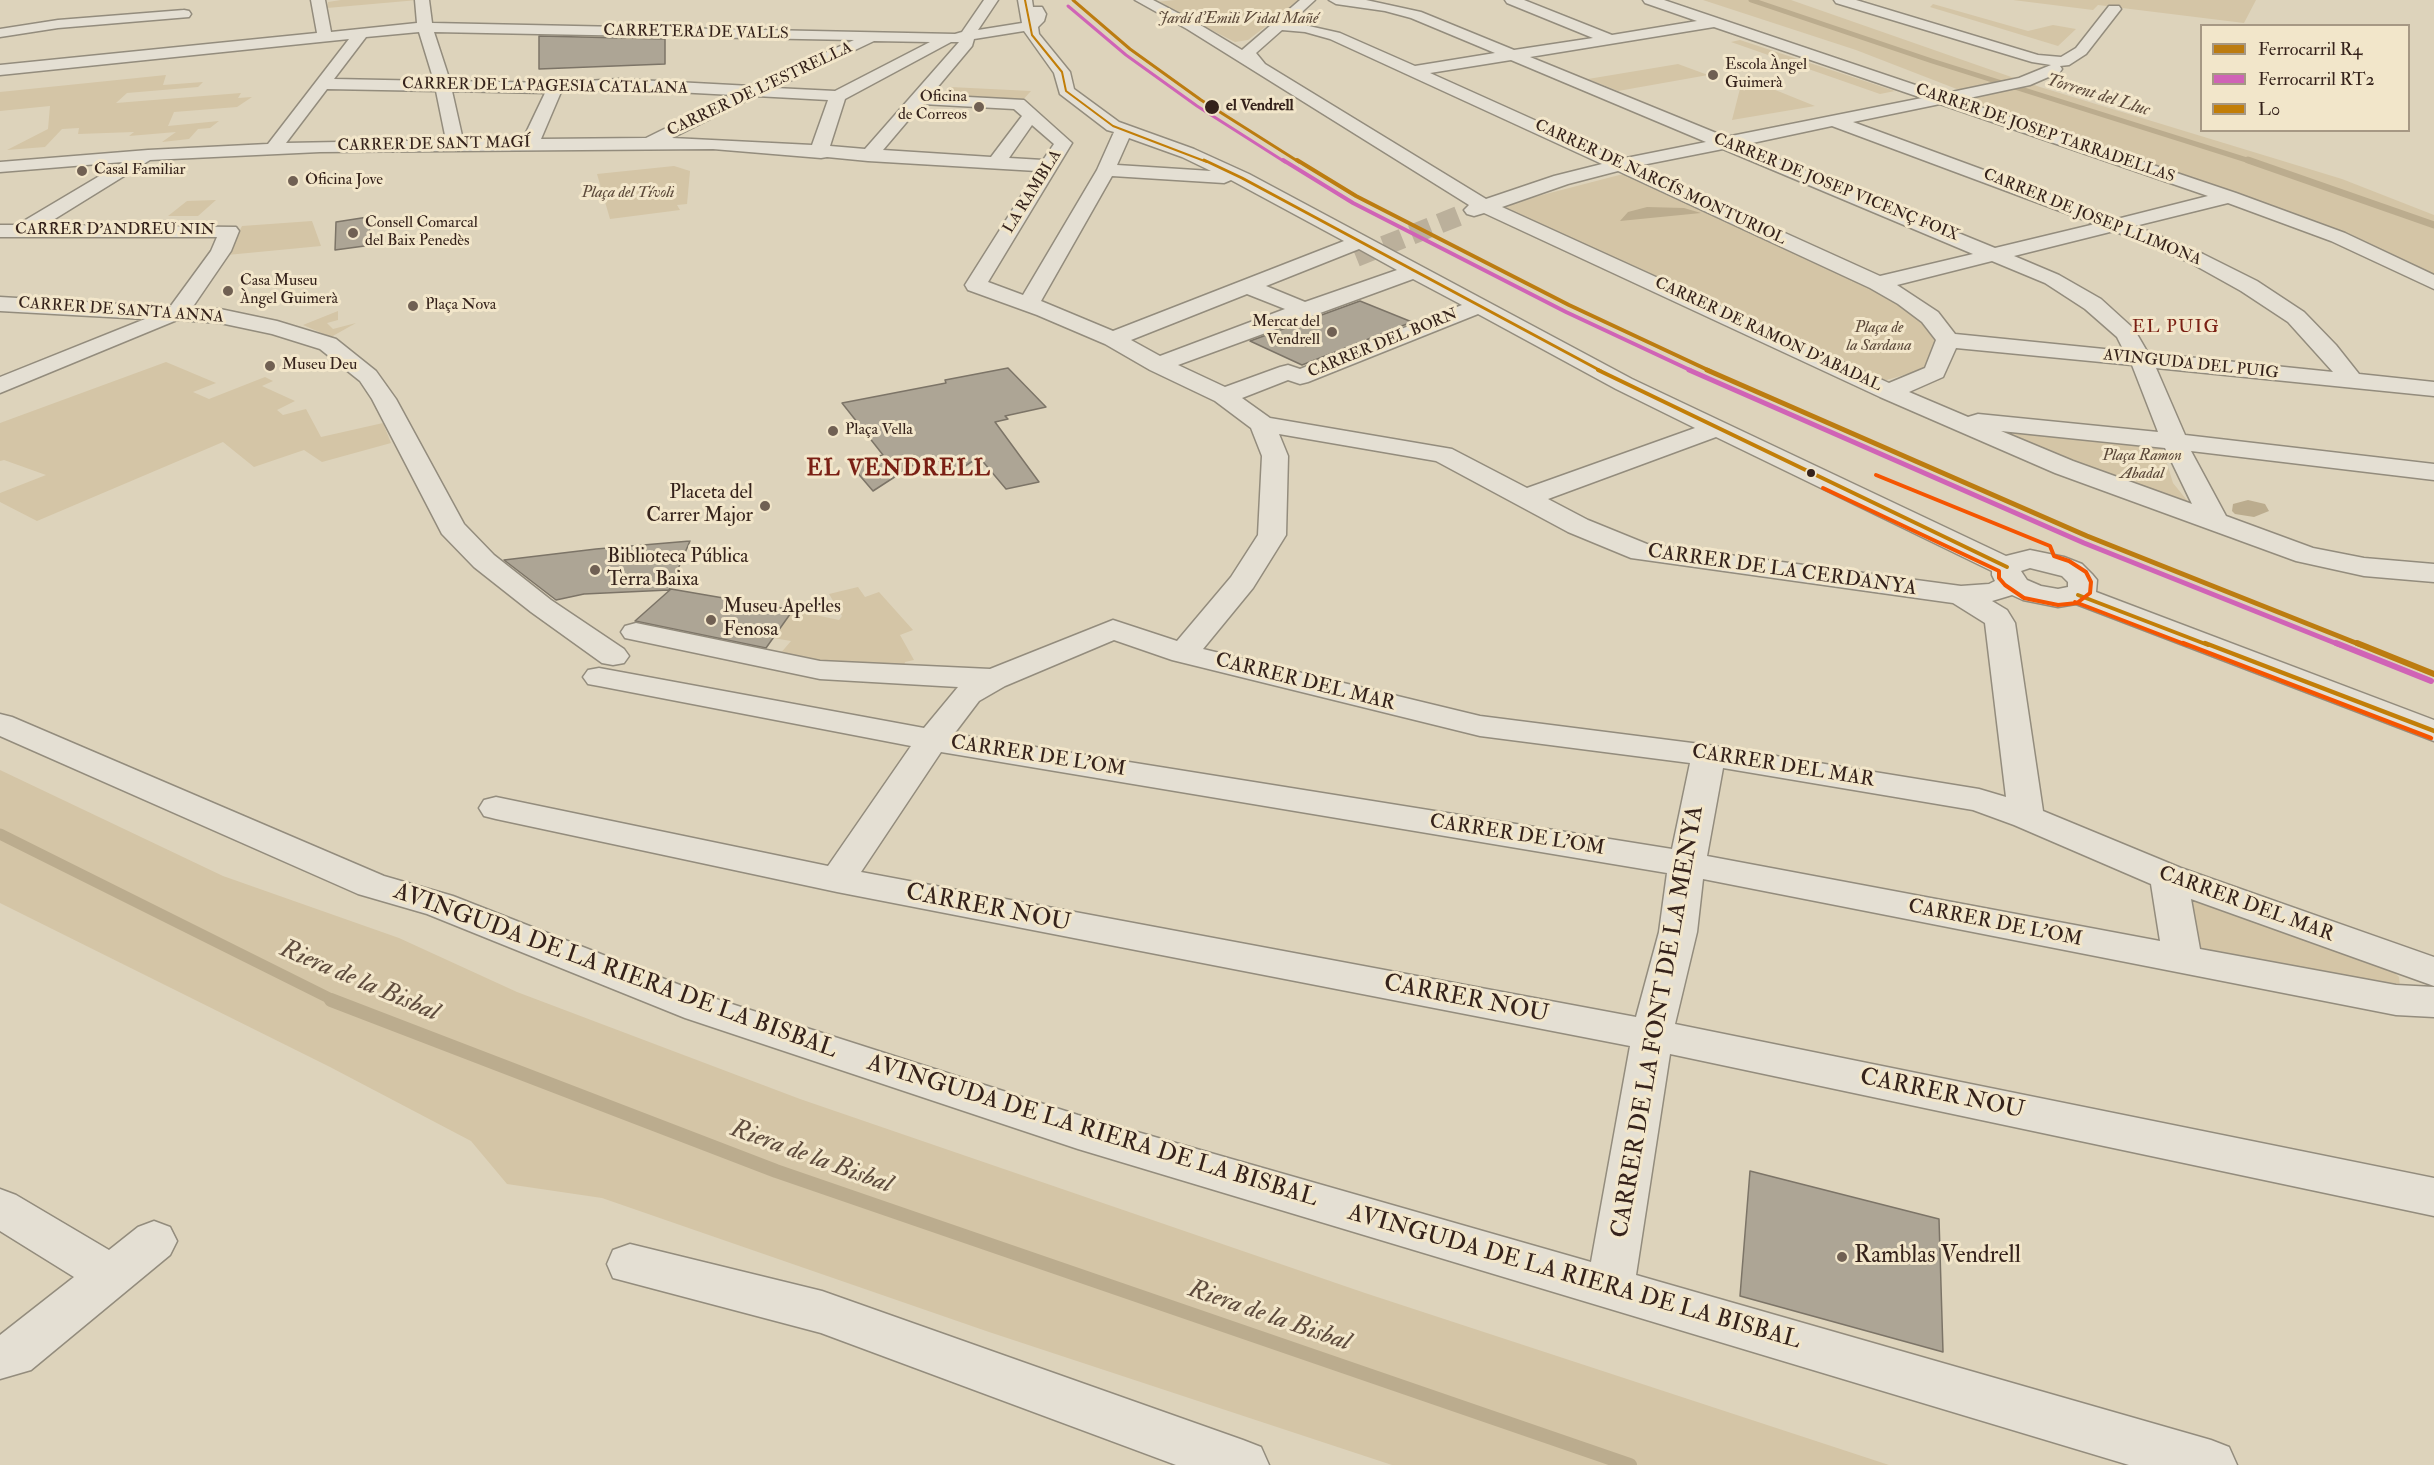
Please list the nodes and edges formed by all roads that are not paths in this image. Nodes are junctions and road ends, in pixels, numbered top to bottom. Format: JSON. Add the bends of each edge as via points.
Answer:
{"nodes":[{"id":1,"x":318,"y":0,"type":"edge"},
{"id":2,"x":422,"y":0,"type":"edge"},
{"id":3,"x":991,"y":0,"type":"edge"},
{"id":4,"x":1148,"y":0,"type":"edge"},
{"id":5,"x":1308,"y":0,"type":"edge"},
{"id":6,"x":1336,"y":0,"type":"edge"},
{"id":7,"x":1512,"y":0,"type":"edge"},
{"id":8,"x":1650,"y":0,"type":"edge"},
{"id":9,"x":1841,"y":0,"type":"edge"},
{"id":10,"x":1023,"y":2,"type":"edge"},
{"id":11,"x":71,"y":6,"type":"dead end"},
{"id":12,"x":185,"y":7,"type":"edge"},
{"id":13,"x":2114,"y":9,"type":"dead end"},
{"id":14,"x":1002,"y":17,"type":"dead end"},
{"id":15,"x":1716,"y":22,"type":"junction"},
{"id":16,"x":58,"y":24,"type":"junction"},
{"id":17,"x":1278,"y":25,"type":"junction"},
{"id":18,"x":425,"y":27,"type":"junction"},
{"id":19,"x":991,"y":30,"type":"junction"},
{"id":20,"x":1030,"y":31,"type":"junction"},
{"id":21,"x":0,"y":33,"type":"edge"},
{"id":22,"x":362,"y":34,"type":"junction"},
{"id":23,"x":1050,"y":36,"type":"junction"},
{"id":24,"x":325,"y":37,"type":"junction"},
{"id":25,"x":874,"y":37,"type":"junction"},
{"id":26,"x":966,"y":37,"type":"junction"},
{"id":27,"x":948,"y":39,"type":"junction"},
{"id":28,"x":1610,"y":39,"type":"junction"},
{"id":29,"x":1260,"y":40,"type":"junction"},
{"id":30,"x":1229,"y":49,"type":"junction"},
{"id":31,"x":175,"y":53,"type":"junction"},
{"id":32,"x":1513,"y":55,"type":"junction"},
{"id":33,"x":2059,"y":66,"type":"junction"},
{"id":34,"x":1259,"y":67,"type":"junction"},
{"id":35,"x":0,"y":70,"type":"edge"},
{"id":36,"x":1415,"y":71,"type":"junction"},
{"id":37,"x":933,"y":83,"type":"junction"},
{"id":38,"x":324,"y":84,"type":"junction"},
{"id":39,"x":443,"y":86,"type":"junction"},
{"id":40,"x":555,"y":88,"type":"junction"},
{"id":41,"x":1019,"y":88,"type":"dead end"},
{"id":42,"x":752,"y":92,"type":"junction"},
{"id":43,"x":838,"y":96,"type":"junction"},
{"id":44,"x":919,"y":99,"type":"junction"},
{"id":45,"x":1943,"y":99,"type":"junction"},
{"id":46,"x":1031,"y":115,"type":"junction"},
{"id":47,"x":1834,"y":121,"type":"junction"},
{"id":48,"x":1124,"y":130,"type":"junction"},
{"id":49,"x":1725,"y":142,"type":"junction"},
{"id":50,"x":530,"y":144,"type":"junction"},
{"id":51,"x":647,"y":144,"type":"junction"},
{"id":52,"x":456,"y":146,"type":"junction"},
{"id":53,"x":273,"y":149,"type":"junction"},
{"id":54,"x":821,"y":153,"type":"junction"},
{"id":55,"x":148,"y":155,"type":"junction"},
{"id":56,"x":868,"y":156,"type":"junction"},
{"id":57,"x":996,"y":163,"type":"junction"},
{"id":58,"x":28,"y":165,"type":"junction"},
{"id":59,"x":1619,"y":165,"type":"junction"},
{"id":60,"x":1048,"y":166,"type":"junction"},
{"id":61,"x":0,"y":167,"type":"edge"},
{"id":62,"x":1106,"y":170,"type":"junction"},
{"id":63,"x":0,"y":174,"type":"edge"},
{"id":64,"x":1242,"y":178,"type":"junction"},
{"id":65,"x":2229,"y":197,"type":"junction"},
{"id":66,"x":1484,"y":206,"type":"junction"},
{"id":67,"x":1461,"y":215,"type":"tunnel mouth"},
{"id":68,"x":2116,"y":225,"type":"junction"},
{"id":69,"x":0,"y":231,"type":"edge"},
{"id":70,"x":22,"y":231,"type":"junction"},
{"id":71,"x":0,"y":243,"type":"edge"},
{"id":72,"x":1358,"y":249,"type":"junction"},
{"id":73,"x":1996,"y":254,"type":"junction"},
{"id":74,"x":1414,"y":271,"type":"junction"},
{"id":75,"x":1878,"y":283,"type":"junction"},
{"id":76,"x":2434,"y":283,"type":"edge"},
{"id":77,"x":976,"y":285,"type":"joint"},
{"id":78,"x":1245,"y":286,"type":"junction"},
{"id":79,"x":1265,"y":294,"type":"junction"},
{"id":80,"x":1483,"y":296,"type":"junction"},
{"id":81,"x":0,"y":304,"type":"edge"},
{"id":82,"x":1028,"y":305,"type":"junction"},
{"id":83,"x":1305,"y":309,"type":"junction"},
{"id":84,"x":177,"y":314,"type":"junction"},
{"id":85,"x":1113,"y":339,"type":"junction"},
{"id":86,"x":1948,"y":340,"type":"junction"},
{"id":87,"x":2140,"y":360,"type":"junction"},
{"id":88,"x":1158,"y":365,"type":"junction"},
{"id":89,"x":2352,"y":381,"type":"junction"},
{"id":90,"x":0,"y":386,"type":"edge"},
{"id":91,"x":2434,"y":389,"type":"edge"},
{"id":92,"x":1889,"y":392,"type":"junction"},
{"id":93,"x":1224,"y":396,"type":"junction"},
{"id":94,"x":1949,"y":418,"type":"junction"},
{"id":95,"x":1262,"y":424,"type":"junction"},
{"id":96,"x":1715,"y":429,"type":"junction"},
{"id":97,"x":2174,"y":441,"type":"junction"},
{"id":98,"x":2434,"y":471,"type":"edge"},
{"id":99,"x":1526,"y":498,"type":"junction"},
{"id":100,"x":2215,"y":522,"type":"junction"},
{"id":101,"x":2434,"y":573,"type":"edge"},
{"id":102,"x":2010,"y":575,"type":"junction"},
{"id":103,"x":1961,"y":595,"type":"junction"},
{"id":104,"x":2078,"y":595,"type":"junction"},
{"id":105,"x":2045,"y":597,"type":"junction"},
{"id":106,"x":2000,"y":623,"type":"junction"},
{"id":107,"x":636,"y":632,"type":"dead end"},
{"id":108,"x":1183,"y":653,"type":"junction"},
{"id":109,"x":606,"y":666,"type":"joint"},
{"id":110,"x":994,"y":679,"type":"junction"},
{"id":111,"x":0,"y":724,"type":"edge"},
{"id":112,"x":2434,"y":731,"type":"edge"},
{"id":113,"x":932,"y":740,"type":"junction"},
{"id":114,"x":1708,"y":755,"type":"junction"},
{"id":115,"x":496,"y":808,"type":"dead end"},
{"id":116,"x":2026,"y":817,"type":"junction"},
{"id":117,"x":1687,"y":864,"type":"junction"},
{"id":118,"x":2168,"y":877,"type":"junction"},
{"id":119,"x":837,"y":880,"type":"junction"},
{"id":120,"x":2183,"y":959,"type":"junction"},
{"id":121,"x":2434,"y":972,"type":"edge"},
{"id":122,"x":2434,"y":1002,"type":"edge"},
{"id":123,"x":1652,"y":1035,"type":"junction"},
{"id":124,"x":2434,"y":1197,"type":"edge"},
{"id":125,"x":0,"y":1208,"type":"edge"},
{"id":126,"x":154,"y":1241,"type":"dead end"},
{"id":127,"x":630,"y":1264,"type":"dead end"},
{"id":128,"x":111,"y":1275,"type":"junction"},
{"id":129,"x":1610,"y":1289,"type":"junction"},
{"id":130,"x":0,"y":1357,"type":"edge"},
{"id":131,"x":1244,"y":1465,"type":"edge"},
{"id":132,"x":2211,"y":1465,"type":"edge"}],
"edges":[{"from":1,"to":24,"type":"street"},
{"from":2,"to":18,"type":"street"},
{"from":3,"to":26,"type":"street"},
{"from":4,"to":30,"type":"street","name":"CARRER DE RAMON D'ABADAL"},
{"from":5,"to":17,"type":"street"},
{"from":6,"to":32,"type":"street","name":"CARRER DE JOSEP VICENÇ FOIX","via":[[1416,15]]},
{"from":7,"to":28,"type":"street"},
{"from":8,"to":15,"type":"street","name":"CARRER DE JOSEP TARRADELLAS"},
{"from":9,"to":33,"type":"street","via":[[2037,59],[2031,63]]},
{"from":10,"to":20,"type":"street","via":[[1040,14]]},
{"from":10,"to":23,"type":"street","via":[[1046,13]]},
{"from":11,"to":16,"type":"street"},
{"from":12,"to":16,"type":"street"},
{"from":12,"to":31,"type":"street","via":[[186,22]]},
{"from":13,"to":33,"type":"street","via":[[2080,51]]},
{"from":14,"to":19,"type":"street"},
{"from":15,"to":28,"type":"street"},
{"from":15,"to":45,"type":"street","name":"CARRER DE JOSEP TARRADELLAS"},
{"from":16,"to":21,"type":"street"},
{"from":17,"to":29,"type":"street"},
{"from":17,"to":36,"type":"street","name":"CARRER DE NARCÍS MONTURIOL","via":[[1323,31]]},
{"from":18,"to":22,"type":"street","name":"CARRETERA DE VALLS"},
{"from":18,"to":25,"type":"street","name":"CARRETERA DE VALLS"},
{"from":18,"to":39,"type":"street"},
{"from":19,"to":20,"type":"street","name":"CARRETERA DE VALLS"},
{"from":19,"to":26,"type":"street","name":"CARRETERA DE VALLS"},
{"from":20,"to":23,"type":"street"},
{"from":22,"to":24,"type":"street","name":"CARRETERA DE VALLS"},
{"from":22,"to":38,"type":"street"},
{"from":23,"to":48,"type":"street","via":[[1062,72],[1060,90]]},
{"from":24,"to":31,"type":"street","name":"CARRETERA DE VALLS"},
{"from":25,"to":27,"type":"street","name":"CARRETERA DE VALLS"},
{"from":25,"to":42,"type":"street","name":"CARRER DE L'ESTRELLA"},
{"from":26,"to":27,"type":"street","name":"CARRETERA DE VALLS"},
{"from":26,"to":37,"type":"street","via":[[967,43]]},
{"from":27,"to":43,"type":"street"},
{"from":28,"to":32,"type":"street"},
{"from":29,"to":30,"type":"street"},
{"from":29,"to":34,"type":"street","via":[[1248,53]]},
{"from":30,"to":34,"type":"street","name":"CARRER DE RAMON D'ABADAL"},
{"from":31,"to":35,"type":"street","name":"CARRETERA DE VALLS"},
{"from":32,"to":36,"type":"street"},
{"from":32,"to":49,"type":"street","name":"CARRER DE JOSEP VICENÇ FOIX"},
{"from":33,"to":45,"type":"street","via":[[2024,82]]},
{"from":34,"to":66,"type":"street","name":"CARRER DE RAMON D'ABADAL"},
{"from":36,"to":59,"type":"street","name":"CARRER DE NARCÍS MONTURIOL"},
{"from":37,"to":41,"type":"street"},
{"from":37,"to":44,"type":"street"},
{"from":38,"to":39,"type":"street","name":"CARRER DE LA PAGESIA CATALANA"},
{"from":38,"to":53,"type":"street"},
{"from":39,"to":40,"type":"street","name":"CARRER DE LA PAGESIA CATALANA"},
{"from":39,"to":52,"type":"street"},
{"from":40,"to":42,"type":"street","name":"CARRER DE LA PAGESIA CATALANA","via":[[619,84]]},
{"from":40,"to":50,"type":"street"},
{"from":42,"to":43,"type":"street","name":"CARRER DE LA PAGESIA CATALANA"},
{"from":42,"to":51,"type":"street","name":"CARRER DE L'ESTRELLA"},
{"from":43,"to":54,"type":"street"},
{"from":44,"to":46,"type":"street","name":"LA RAMBLA","via":[[1018,104]]},
{"from":44,"to":56,"type":"street"},
{"from":45,"to":47,"type":"street"},
{"from":45,"to":65,"type":"street","name":"CARRER DE JOSEP TARRADELLAS"},
{"from":46,"to":57,"type":"street"},
{"from":46,"to":60,"type":"street","name":"LA RAMBLA","via":[[1063,143]]},
{"from":47,"to":49,"type":"street"},
{"from":47,"to":68,"type":"street","name":"CARRER DE JOSEP LLIMONA"},
{"from":48,"to":62,"type":"street"},
{"from":48,"to":64,"type":"street"},
{"from":49,"to":59,"type":"street"},
{"from":49,"to":73,"type":"street","name":"CARRER DE JOSEP VICENÇ FOIX"},
{"from":50,"to":51,"type":"street","name":"CARRER DE SANT MAGÍ"},
{"from":50,"to":52,"type":"street","name":"CARRER DE SANT MAGÍ"},
{"from":51,"to":54,"type":"street","name":"CARRER DE SANT MAGÍ","via":[[713,144]]},
{"from":52,"to":53,"type":"street","name":"CARRER DE SANT MAGÍ"},
{"from":53,"to":55,"type":"street","name":"CARRER DE SANT MAGÍ"},
{"from":54,"to":56,"type":"street","name":"CARRER DE SANT MAGÍ"},
{"from":55,"to":58,"type":"street","name":"CARRER DE SANT MAGÍ"},
{"from":55,"to":70,"type":"street"},
{"from":56,"to":57,"type":"street","name":"CARRER DE SANT MAGÍ"},
{"from":57,"to":60,"type":"street","name":"CARRER DE SANT MAGÍ"},
{"from":58,"to":61,"type":"street","name":"CARRER DE SANT MAGÍ"},
{"from":58,"to":63,"type":"street"},
{"from":59,"to":66,"type":"street"},
{"from":59,"to":75,"type":"street","name":"CARRER DE NARCÍS MONTURIOL"},
{"from":60,"to":77,"type":"street","name":"LA RAMBLA"},
{"from":62,"to":64,"type":"street"},
{"from":62,"to":82,"type":"street"},
{"from":64,"to":72,"type":"street"},
{"from":65,"to":68,"type":"street"},
{"from":65,"to":76,"type":"street","name":"CARRER DE JOSEP TARRADELLAS","via":[[2338,237]]},
{"from":66,"to":67,"type":"street"},
{"from":66,"to":92,"type":"street","name":"CARRER DE RAMON D'ABADAL"},
{"from":68,"to":73,"type":"street"},
{"from":68,"to":89,"type":"street","name":"CARRER DE JOSEP LLIMONA","via":[[2196,258],[2287,310],[2328,350]]},
{"from":69,"to":70,"type":"street","name":"CARRER D'ANDREU NIN"},
{"from":70,"to":71,"type":"street"},
{"from":70,"to":84,"type":"street","name":"CARRER D'ANDREU NIN","via":[[229,231]]},
{"from":72,"to":74,"type":"street"},
{"from":72,"to":78,"type":"street"},
{"from":72,"to":79,"type":"street"},
{"from":73,"to":75,"type":"street"},
{"from":73,"to":87,"type":"street","name":"CARRER DE JOSEP VICENÇ FOIX","via":[[2052,279],[2092,304],[2126,334]]},
{"from":74,"to":80,"type":"street"},
{"from":74,"to":83,"type":"street"},
{"from":75,"to":86,"type":"street","name":"CARRER DE NARCÍS MONTURIOL","via":[[1930,317]]},
{"from":77,"to":82,"type":"street","name":"CARRER DE LA CERDANYA"},
{"from":78,"to":79,"type":"street"},
{"from":78,"to":85,"type":"street"},
{"from":79,"to":83,"type":"street"},
{"from":80,"to":93,"type":"street","name":"CARRER DEL BORN","via":[[1300,377],[1288,372]]},
{"from":80,"to":96,"type":"street","via":[[1529,327],[1536,337]]},
{"from":81,"to":84,"type":"street","name":"CARRER DE SANTA ANNA"},
{"from":82,"to":85,"type":"street","name":"CARRER DE LA CERDANYA"},
{"from":83,"to":88,"type":"street"},
{"from":84,"to":90,"type":"street"},
{"from":84,"to":109,"type":"street","name":"CARRER DE SANTA ANNA","via":[[220,315],[328,344],[368,376],[452,528],[484,561],[541,606]]},
{"from":85,"to":88,"type":"street","name":"CARRER DE LA CERDANYA"},
{"from":86,"to":87,"type":"street","name":"AVINGUDA DEL PUIG"},
{"from":86,"to":92,"type":"street","via":[[1935,372]]},
{"from":87,"to":89,"type":"street","name":"AVINGUDA DEL PUIG"},
{"from":87,"to":97,"type":"street","name":"CARRER DE JOSEP VICENÇ FOIX"},
{"from":88,"to":93,"type":"street","name":"CARRER DE LA CERDANYA"},
{"from":89,"to":91,"type":"street","name":"AVINGUDA DEL PUIG"},
{"from":92,"to":94,"type":"street","name":"CARRER DE RAMON D'ABADAL"},
{"from":93,"to":95,"type":"street","name":"CARRER DE LA CERDANYA"},
{"from":94,"to":97,"type":"street"},
{"from":94,"to":100,"type":"street","name":"CARRER DE RAMON D'ABADAL","via":[[2064,467]]},
{"from":95,"to":99,"type":"street","name":"CARRER DE LA CERDANYA","via":[[1443,454]]},
{"from":95,"to":108,"type":"street","via":[[1275,456],[1272,535],[1243,582]]},
{"from":96,"to":99,"type":"street"},
{"from":96,"to":102,"type":"street"},
{"from":97,"to":98,"type":"street"},
{"from":97,"to":100,"type":"street","name":"CARRER DE JOSEP VICENÇ FOIX"},
{"from":99,"to":103,"type":"street","name":"CARRER DE LA CERDANYA","via":[[1578,526],[1641,552]]},
{"from":100,"to":101,"type":"street","name":"CARRER DE RAMON D'ABADAL","via":[[2306,555],[2364,567]]},
{"from":102,"to":103,"type":"street","name":"CARRER DE LA CERDANYA","via":[[1996,592]]},
{"from":102,"to":104,"type":"street","name":"CARRER DE LA CERDANYA","via":[[2015,562],[2061,565],[2082,580],[2084,587]]},
{"from":102,"to":105,"type":"street","via":[[2027,591]]},
{"from":103,"to":106,"type":"street","via":[[1996,616]]},
{"from":104,"to":105,"type":"street"},
{"from":104,"to":112,"type":"street"},
{"from":105,"to":106,"type":"street","via":[[2016,604]]},
{"from":106,"to":116,"type":"street"},
{"from":107,"to":110,"type":"street","via":[[820,670]]},
{"from":108,"to":110,"type":"street","name":"CARRER DEL MAR","via":[[1113,629]]},
{"from":108,"to":114,"type":"street","name":"CARRER DEL MAR","via":[[1480,726]]},
{"from":109,"to":113,"type":"street","name":"CARRER DE L'OM"},
{"from":110,"to":113,"type":"street","via":[[968,694]]},
{"from":111,"to":129,"type":"street","name":"AVINGUDA DE LA RIERA DE LA BISBAL","via":[[371,885],[440,905],[699,1008],[1078,1132]]},
{"from":113,"to":117,"type":"street","name":"CARRER DE L'OM"},
{"from":113,"to":119,"type":"street"},
{"from":114,"to":116,"type":"street","name":"CARRER DEL MAR","via":[[1979,800]]},
{"from":114,"to":117,"type":"street","name":"CARRER DE LA FONT DE LA MENYA"},
{"from":115,"to":119,"type":"street","name":"CARRER NOU"},
{"from":116,"to":118,"type":"street","name":"CARRER DEL MAR"},
{"from":117,"to":120,"type":"street","name":"CARRER DE L'OM"},
{"from":117,"to":123,"type":"street","name":"CARRER DE LA FONT DE LA MENYA","via":[[1678,932]]},
{"from":118,"to":120,"type":"street"},
{"from":118,"to":121,"type":"street","name":"CARRER DEL MAR"},
{"from":119,"to":123,"type":"street","name":"CARRER NOU"},
{"from":120,"to":122,"type":"street","name":"CARRER DE L'OM","via":[[2396,1000]]},
{"from":123,"to":124,"type":"street","name":"CARRER NOU"},
{"from":123,"to":129,"type":"street","name":"CARRER DE LA FONT DE LA MENYA"},
{"from":125,"to":128,"type":"street"},
{"from":126,"to":128,"type":"street"},
{"from":127,"to":131,"type":"street","via":[[822,1312]]},
{"from":128,"to":130,"type":"street","via":[[14,1354]]},
{"from":129,"to":132,"type":"street","name":"AVINGUDA DE LA RIERA DE LA BISBAL"}]}
